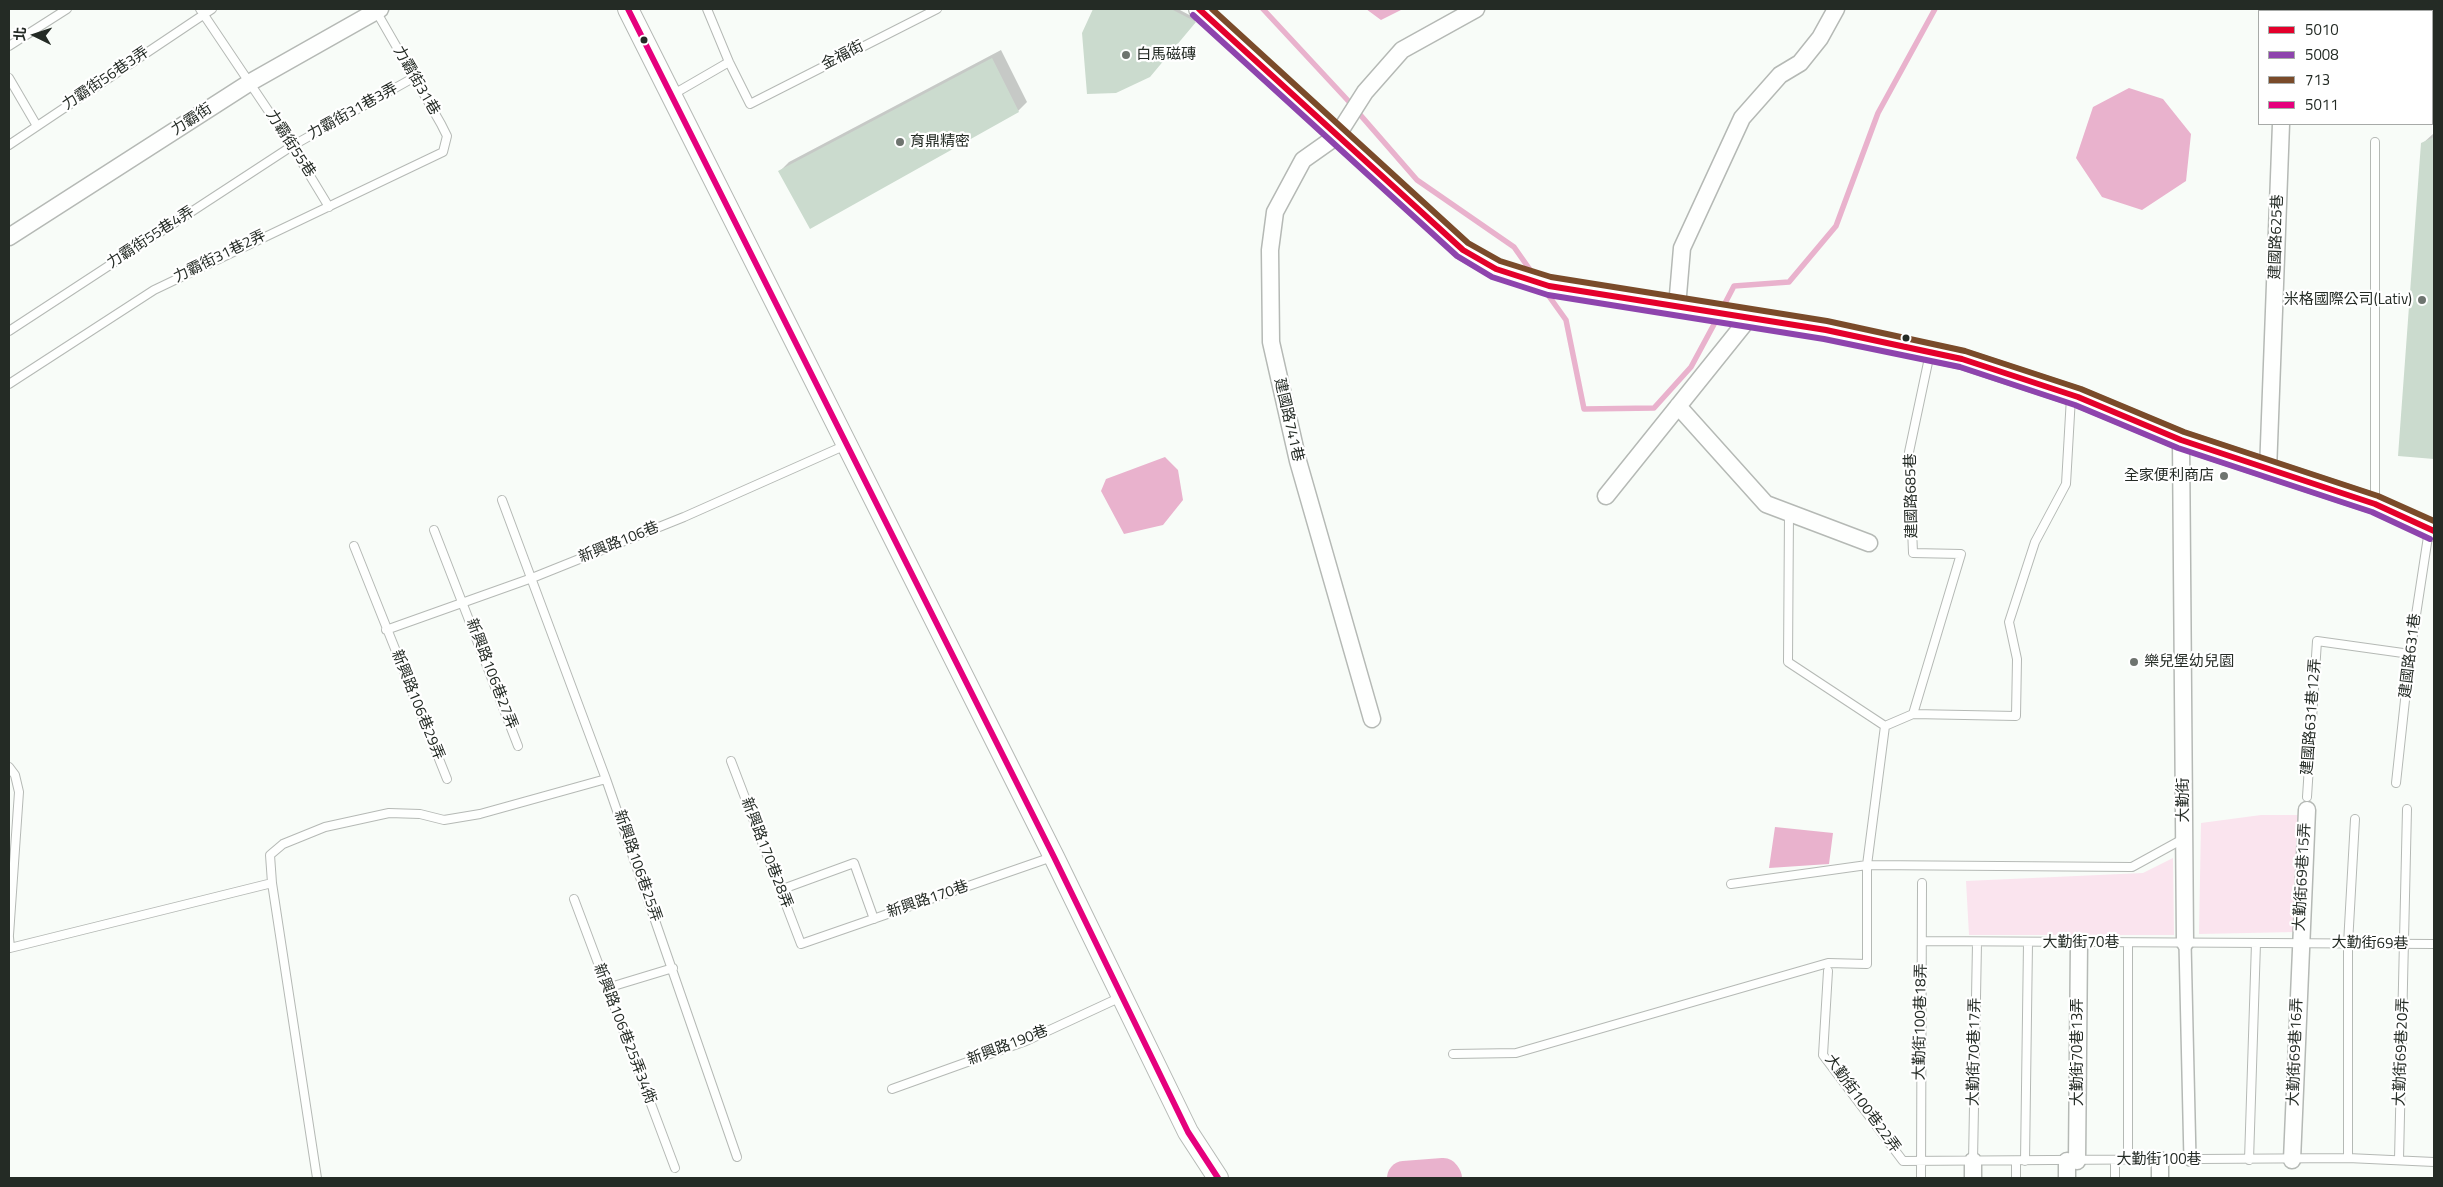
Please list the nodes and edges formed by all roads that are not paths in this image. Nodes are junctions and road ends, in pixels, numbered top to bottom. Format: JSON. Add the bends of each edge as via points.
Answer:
{"nodes":[{"id":1,"x":67,"y":9,"type":"edge"},
{"id":2,"x":212,"y":9,"type":"edge"},
{"id":3,"x":628,"y":9,"type":"edge"},
{"id":4,"x":707,"y":9,"type":"edge"},
{"id":5,"x":936,"y":9,"type":"edge"},
{"id":6,"x":1199,"y":9,"type":"edge"},
{"id":7,"x":1476,"y":9,"type":"edge"},
{"id":8,"x":1836,"y":9,"type":"edge"},
{"id":9,"x":378,"y":10,"type":"edge"},
{"id":10,"x":202,"y":11,"type":"edge"},
{"id":11,"x":9,"y":46,"type":"edge"},
{"id":12,"x":729,"y":62,"type":"junction"},
{"id":13,"x":9,"y":78,"type":"edge"},
{"id":14,"x":413,"y":78,"type":"junction"},
{"id":15,"x":249,"y":83,"type":"junction"},
{"id":16,"x":672,"y":95,"type":"junction"},
{"id":17,"x":2280,"y":125,"type":"edge"},
{"id":18,"x":37,"y":126,"type":"junction"},
{"id":19,"x":1337,"y":136,"type":"junction"},
{"id":20,"x":2374,"y":142,"type":"dead end"},
{"id":21,"x":9,"y":145,"type":"edge"},
{"id":22,"x":292,"y":146,"type":"junction"},
{"id":23,"x":443,"y":152,"type":"joint"},
{"id":24,"x":329,"y":207,"type":"junction"},
{"id":25,"x":9,"y":237,"type":"edge"},
{"id":26,"x":1677,"y":307,"type":"junction"},
{"id":27,"x":1750,"y":318,"type":"junction"},
{"id":28,"x":9,"y":331,"type":"edge"},
{"id":29,"x":1930,"y":351,"type":"junction"},
{"id":30,"x":9,"y":384,"type":"edge"},
{"id":31,"x":2071,"y":394,"type":"junction"},
{"id":32,"x":1678,"y":406,"type":"junction"},
{"id":33,"x":2181,"y":440,"type":"junction"},
{"id":34,"x":846,"y":445,"type":"junction"},
{"id":35,"x":2268,"y":471,"type":"junction"},
{"id":36,"x":1606,"y":496,"type":"dead end"},
{"id":37,"x":502,"y":500,"type":"dead end"},
{"id":38,"x":2375,"y":504,"type":"junction"},
{"id":39,"x":1789,"y":512,"type":"junction"},
{"id":40,"x":434,"y":530,"type":"dead end"},
{"id":41,"x":2432,"y":530,"type":"edge"},
{"id":42,"x":1868,"y":543,"type":"dead end"},
{"id":43,"x":354,"y":546,"type":"dead end"},
{"id":44,"x":532,"y":578,"type":"junction"},
{"id":45,"x":463,"y":602,"type":"junction"},
{"id":46,"x":386,"y":630,"type":"junction"},
{"id":47,"x":2410,"y":654,"type":"junction"},
{"id":48,"x":1913,"y":714,"type":"junction"},
{"id":49,"x":1372,"y":718,"type":"dead end"},
{"id":50,"x":1885,"y":726,"type":"junction"},
{"id":51,"x":518,"y":746,"type":"dead end"},
{"id":52,"x":732,"y":761,"type":"dead end"},
{"id":53,"x":9,"y":767,"type":"edge"},
{"id":54,"x":447,"y":779,"type":"dead end"},
{"id":55,"x":606,"y":779,"type":"junction"},
{"id":56,"x":2396,"y":784,"type":"dead end"},
{"id":57,"x":2307,"y":804,"type":"joint"},
{"id":58,"x":2407,"y":809,"type":"dead end"},
{"id":59,"x":2355,"y":819,"type":"dead end"},
{"id":60,"x":2184,"y":838,"type":"junction"},
{"id":61,"x":1054,"y":857,"type":"junction"},
{"id":62,"x":1867,"y":865,"type":"junction"},
{"id":63,"x":272,"y":883,"type":"junction"},
{"id":64,"x":1922,"y":883,"type":"dead end"},
{"id":65,"x":1731,"y":884,"type":"dead end"},
{"id":66,"x":780,"y":890,"type":"junction"},
{"id":67,"x":574,"y":899,"type":"dead end"},
{"id":68,"x":874,"y":919,"type":"junction"},
{"id":69,"x":9,"y":936,"type":"edge"},
{"id":70,"x":1922,"y":941,"type":"junction"},
{"id":71,"x":1977,"y":943,"type":"junction"},
{"id":72,"x":2028,"y":943,"type":"junction"},
{"id":73,"x":2079,"y":943,"type":"junction"},
{"id":74,"x":2128,"y":943,"type":"junction"},
{"id":75,"x":2185,"y":943,"type":"junction"},
{"id":76,"x":2256,"y":943,"type":"junction"},
{"id":77,"x":2300,"y":943,"type":"junction"},
{"id":78,"x":801,"y":944,"type":"joint"},
{"id":79,"x":2348,"y":944,"type":"junction"},
{"id":80,"x":2434,"y":944,"type":"edge"},
{"id":81,"x":2406,"y":945,"type":"junction"},
{"id":82,"x":673,"y":968,"type":"junction"},
{"id":83,"x":1828,"y":971,"type":"dead end"},
{"id":84,"x":607,"y":988,"type":"junction"},
{"id":85,"x":1121,"y":997,"type":"junction"},
{"id":86,"x":1453,"y":1054,"type":"dead end"},
{"id":87,"x":892,"y":1089,"type":"dead end"},
{"id":88,"x":737,"y":1157,"type":"dead end"},
{"id":89,"x":2348,"y":1158,"type":"junction"},
{"id":90,"x":2399,"y":1159,"type":"junction"},
{"id":91,"x":2115,"y":1160,"type":"junction"},
{"id":92,"x":2128,"y":1160,"type":"junction"},
{"id":93,"x":2160,"y":1160,"type":"junction"},
{"id":94,"x":2190,"y":1160,"type":"junction"},
{"id":95,"x":2249,"y":1160,"type":"junction"},
{"id":96,"x":2292,"y":1160,"type":"junction"},
{"id":97,"x":1920,"y":1161,"type":"junction"},
{"id":98,"x":1973,"y":1161,"type":"junction"},
{"id":99,"x":2021,"y":1161,"type":"junction"},
{"id":100,"x":2072,"y":1161,"type":"junction"},
{"id":101,"x":2434,"y":1162,"type":"edge"},
{"id":102,"x":675,"y":1168,"type":"dead end"},
{"id":103,"x":317,"y":1178,"type":"edge"},
{"id":104,"x":1218,"y":1178,"type":"edge"},
{"id":105,"x":1921,"y":1178,"type":"edge"},
{"id":106,"x":1973,"y":1178,"type":"edge"},
{"id":107,"x":2016,"y":1178,"type":"edge"},
{"id":108,"x":2067,"y":1178,"type":"edge"},
{"id":109,"x":2115,"y":1178,"type":"edge"},
{"id":110,"x":2160,"y":1178,"type":"edge"}],
"edges":[{"from":1,"to":11,"type":"lane"},
{"from":2,"to":10,"type":"lane","name":"力霸街56巷3弄"},
{"from":3,"to":16,"type":"street"},
{"from":4,"to":12,"type":"lane"},
{"from":5,"to":12,"type":"lane","name":"金福街","via":[[750,104]]},
{"from":6,"to":19,"type":"street"},
{"from":7,"to":19,"type":"street","via":[[1402,50],[1365,92]]},
{"from":8,"to":26,"type":"street","via":[[1820,38],[1800,63],[1780,75],[1742,118],[1682,248]]},
{"from":9,"to":14,"type":"lane","name":"力霸街31巷"},
{"from":9,"to":15,"type":"street","name":"力霸街"},
{"from":10,"to":15,"type":"lane","name":"力霸街55巷"},
{"from":10,"to":18,"type":"lane","name":"力霸街56巷3弄"},
{"from":12,"to":16,"type":"lane"},
{"from":13,"to":18,"type":"lane"},
{"from":14,"to":22,"type":"lane","name":"力霸街31巷3弄"},
{"from":14,"to":23,"type":"lane","name":"力霸街31巷","via":[[447,136]]},
{"from":15,"to":22,"type":"lane","name":"力霸街55巷"},
{"from":15,"to":25,"type":"street","name":"力霸街"},
{"from":16,"to":34,"type":"street"},
{"from":17,"to":35,"type":"street","name":"建國路625巷"},
{"from":18,"to":21,"type":"lane","name":"力霸街56巷3弄"},
{"from":19,"to":26,"type":"street","via":[[1463,250],[1496,269],[1549,286]]},
{"from":19,"to":49,"type":"street","name":"建國路741巷","via":[[1304,160],[1275,212],[1270,250],[1271,342],[1298,460]]},
{"from":20,"to":38,"type":"lane"},
{"from":22,"to":24,"type":"lane","name":"力霸街55巷"},
{"from":22,"to":28,"type":"lane","name":"力霸街55巷4弄"},
{"from":23,"to":24,"type":"lane","name":"力霸街31巷2弄"},
{"from":24,"to":30,"type":"lane","name":"力霸街31巷2弄","via":[[154,290]]},
{"from":26,"to":27,"type":"street"},
{"from":27,"to":29,"type":"street"},
{"from":27,"to":32,"type":"street"},
{"from":29,"to":31,"type":"street"},
{"from":29,"to":48,"type":"lane","name":"建國路685巷","via":[[1909,452],[1913,553],[1961,554]]},
{"from":31,"to":33,"type":"street"},
{"from":31,"to":48,"type":"lane","via":[[2066,484],[2034,542],[2009,622],[2017,659],[2016,716]]},
{"from":32,"to":36,"type":"street"},
{"from":32,"to":39,"type":"street","via":[[1766,504]]},
{"from":33,"to":35,"type":"street"},
{"from":33,"to":60,"type":"street","name":"大勤街"},
{"from":34,"to":44,"type":"lane","name":"新興路106巷","via":[[684,517]]},
{"from":34,"to":61,"type":"street"},
{"from":35,"to":38,"type":"street"},
{"from":37,"to":44,"type":"lane","name":"新興路106巷25弄"},
{"from":38,"to":41,"type":"street"},
{"from":39,"to":42,"type":"street"},
{"from":39,"to":50,"type":"lane","via":[[1788,662]]},
{"from":40,"to":45,"type":"lane","name":"新興路106巷27弄"},
{"from":41,"to":47,"type":"lane","name":"建國路631巷"},
{"from":43,"to":46,"type":"lane","name":"新興路106巷29弄"},
{"from":44,"to":45,"type":"lane","name":"新興路106巷"},
{"from":44,"to":55,"type":"lane","name":"新興路106巷25弄"},
{"from":45,"to":46,"type":"lane","name":"新興路106巷"},
{"from":45,"to":51,"type":"lane","name":"新興路106巷27弄"},
{"from":46,"to":54,"type":"lane","name":"新興路106巷29弄"},
{"from":47,"to":56,"type":"lane","name":"建國路631巷"},
{"from":47,"to":57,"type":"lane","name":"建國路631巷12弄","via":[[2317,641]]},
{"from":48,"to":50,"type":"lane"},
{"from":50,"to":62,"type":"lane"},
{"from":52,"to":66,"type":"lane","name":"新興路170巷28弄"},
{"from":53,"to":69,"type":"lane","via":[[19,792]]},
{"from":55,"to":63,"type":"lane","via":[[480,814],[444,820],[420,814],[389,813],[325,827],[283,844],[270,855]]},
{"from":55,"to":82,"type":"lane","name":"新興路106巷25弄"},
{"from":57,"to":77,"type":"street","name":"大勤街69巷15弄"},
{"from":58,"to":81,"type":"lane","name":"大勤街69巷20弄"},
{"from":59,"to":79,"type":"lane"},
{"from":60,"to":62,"type":"lane","via":[[2132,867]]},
{"from":60,"to":75,"type":"street","name":"大勤街"},
{"from":61,"to":68,"type":"lane","name":"新興路170巷"},
{"from":61,"to":85,"type":"street"},
{"from":62,"to":65,"type":"lane"},
{"from":62,"to":86,"type":"lane","via":[[1867,964],[1828,963],[1516,1053]]},
{"from":63,"to":69,"type":"lane","via":[[10,948]]},
{"from":63,"to":103,"type":"lane"},
{"from":64,"to":70,"type":"lane","name":"大勤街100巷18弄"},
{"from":66,"to":68,"type":"lane","via":[[854,863]]},
{"from":66,"to":78,"type":"lane","name":"新興路170巷28弄"},
{"from":67,"to":84,"type":"lane","name":"新興路106巷25弄34衖"},
{"from":68,"to":78,"type":"lane","name":"新興路170巷"},
{"from":70,"to":71,"type":"lane","name":"大勤街70巷"},
{"from":70,"to":97,"type":"lane","name":"大勤街100巷18弄"},
{"from":71,"to":72,"type":"lane","name":"大勤街70巷"},
{"from":71,"to":98,"type":"lane","name":"大勤街70巷17弄"},
{"from":72,"to":73,"type":"lane","name":"大勤街70巷"},
{"from":72,"to":99,"type":"lane"},
{"from":73,"to":74,"type":"lane","name":"大勤街70巷"},
{"from":73,"to":100,"type":"street","name":"大勤街70巷13弄"},
{"from":74,"to":75,"type":"lane","name":"大勤街70巷"},
{"from":74,"to":92,"type":"lane"},
{"from":75,"to":76,"type":"lane","name":"大勤街69巷"},
{"from":75,"to":94,"type":"street","name":"大勤街"},
{"from":76,"to":77,"type":"lane","name":"大勤街69巷"},
{"from":76,"to":95,"type":"lane"},
{"from":77,"to":79,"type":"lane","name":"大勤街69巷"},
{"from":77,"to":96,"type":"street","name":"大勤街69巷16弄"},
{"from":79,"to":81,"type":"lane","name":"大勤街69巷"},
{"from":79,"to":89,"type":"lane"},
{"from":80,"to":81,"type":"lane","name":"大勤街69巷"},
{"from":81,"to":90,"type":"lane","name":"大勤街69巷20弄"},
{"from":82,"to":84,"type":"lane"},
{"from":82,"to":88,"type":"lane","name":"新興路106巷25弄"},
{"from":83,"to":97,"type":"lane","name":"大勤街100巷22弄","via":[[1823,1055],[1903,1161]]},
{"from":84,"to":102,"type":"lane","name":"新興路106巷25弄34衖"},
{"from":85,"to":87,"type":"lane","name":"新興路190巷","via":[[1026,1041]]},
{"from":85,"to":104,"type":"street","via":[[1188,1132]]},
{"from":89,"to":90,"type":"lane","name":"大勤街100巷"},
{"from":89,"to":96,"type":"lane","name":"大勤街100巷"},
{"from":90,"to":101,"type":"lane","name":"大勤街100巷"},
{"from":91,"to":92,"type":"lane","name":"大勤街100巷"},
{"from":91,"to":100,"type":"lane","name":"大勤街100巷"},
{"from":91,"to":109,"type":"lane"},
{"from":92,"to":93,"type":"lane","name":"大勤街100巷"},
{"from":93,"to":94,"type":"lane","name":"大勤街100巷"},
{"from":93,"to":110,"type":"street"},
{"from":94,"to":95,"type":"lane","name":"大勤街100巷"},
{"from":95,"to":96,"type":"lane","name":"大勤街100巷"},
{"from":97,"to":98,"type":"lane","name":"大勤街100巷"},
{"from":97,"to":105,"type":"lane","name":"大勤街100巷18弄"},
{"from":98,"to":99,"type":"lane","name":"大勤街100巷"},
{"from":98,"to":106,"type":"street"},
{"from":99,"to":100,"type":"lane","name":"大勤街100巷"},
{"from":99,"to":107,"type":"lane"},
{"from":100,"to":108,"type":"street","name":"大勤街70巷13弄"}]}
